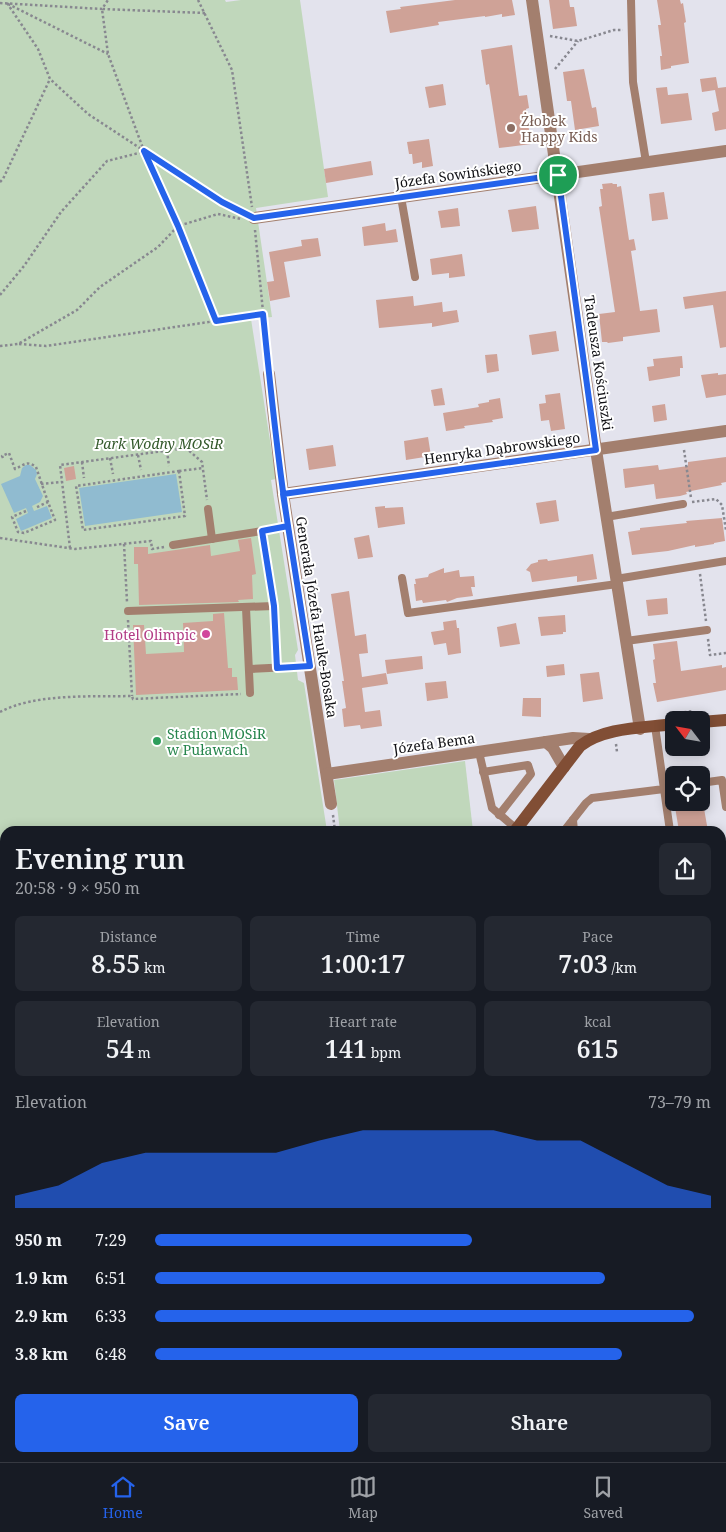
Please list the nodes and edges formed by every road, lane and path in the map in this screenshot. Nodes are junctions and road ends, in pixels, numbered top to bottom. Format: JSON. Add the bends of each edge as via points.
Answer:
{"nodes":[{"id":1,"x":108,"y":0,"type":"edge"},
{"id":2,"x":198,"y":0,"type":"edge"},
{"id":3,"x":532,"y":0,"type":"edge"},
{"id":4,"x":631,"y":0,"type":"edge"},
{"id":5,"x":0,"y":3,"type":"edge"},
{"id":6,"x":7,"y":3,"type":"junction"},
{"id":7,"x":102,"y":10,"type":"junction"},
{"id":8,"x":205,"y":13,"type":"junction"},
{"id":9,"x":632,"y":30,"type":"junction"},
{"id":10,"x":537,"y":34,"type":"junction"},
{"id":11,"x":578,"y":40,"type":"junction"},
{"id":12,"x":108,"y":54,"type":"junction"},
{"id":13,"x":50,"y":79,"type":"junction"},
{"id":14,"x":544,"y":82,"type":"junction"},
{"id":15,"x":144,"y":151,"type":"junction"},
{"id":16,"x":726,"y":151,"type":"edge"},
{"id":17,"x":646,"y":162,"type":"junction"},
{"id":18,"x":558,"y":175,"type":"junction"},
{"id":19,"x":0,"y":182,"type":"edge"},
{"id":20,"x":401,"y":197,"type":"junction"},
{"id":21,"x":254,"y":218,"type":"junction"},
{"id":22,"x":178,"y":226,"type":"junction"},
{"id":23,"x":415,"y":277,"type":"dead end"},
{"id":24,"x":0,"y":295,"type":"edge"},
{"id":25,"x":263,"y":314,"type":"junction"},
{"id":26,"x":216,"y":321,"type":"junction"},
{"id":27,"x":18,"y":344,"type":"junction"},
{"id":28,"x":0,"y":346,"type":"edge"},
{"id":29,"x":269,"y":374,"type":"joint"},
{"id":30,"x":726,"y":431,"type":"edge"},
{"id":31,"x":682,"y":438,"type":"junction"},
{"id":32,"x":167,"y":450,"type":"junction"},
{"id":33,"x":596,"y":450,"type":"junction"},
{"id":34,"x":138,"y":454,"type":"junction"},
{"id":35,"x":5,"y":456,"type":"dead end"},
{"id":36,"x":110,"y":458,"type":"junction"},
{"id":37,"x":82,"y":462,"type":"junction"},
{"id":38,"x":169,"y":466,"type":"dead end"},
{"id":39,"x":203,"y":468,"type":"junction"},
{"id":40,"x":141,"y":470,"type":"dead end"},
{"id":41,"x":179,"y":471,"type":"junction"},
{"id":42,"x":112,"y":474,"type":"dead end"},
{"id":43,"x":84,"y":478,"type":"dead end"},
{"id":44,"x":62,"y":482,"type":"junction"},
{"id":45,"x":41,"y":484,"type":"junction"},
{"id":46,"x":283,"y":494,"type":"junction"},
{"id":47,"x":48,"y":502,"type":"junction"},
{"id":48,"x":683,"y":504,"type":"dead end"},
{"id":49,"x":35,"y":508,"type":"dead end"},
{"id":50,"x":208,"y":509,"type":"joint"},
{"id":51,"x":26,"y":512,"type":"dead end"},
{"id":52,"x":606,"y":517,"type":"junction"},
{"id":53,"x":288,"y":526,"type":"junction"},
{"id":54,"x":726,"y":530,"type":"edge"},
{"id":55,"x":262,"y":531,"type":"junction"},
{"id":56,"x":0,"y":538,"type":"edge"},
{"id":57,"x":212,"y":539,"type":"junction"},
{"id":58,"x":173,"y":545,"type":"joint"},
{"id":59,"x":70,"y":548,"type":"junction"},
{"id":60,"x":726,"y":561,"type":"edge"},
{"id":61,"x":699,"y":566,"type":"junction"},
{"id":62,"x":402,"y":578,"type":"dead end"},
{"id":63,"x":616,"y":581,"type":"junction"},
{"id":64,"x":274,"y":606,"type":"junction"},
{"id":65,"x":246,"y":608,"type":"junction"},
{"id":66,"x":128,"y":610,"type":"dead end"},
{"id":67,"x":707,"y":630,"type":"junction"},
{"id":68,"x":626,"y":641,"type":"junction"},
{"id":69,"x":726,"y":653,"type":"edge"},
{"id":70,"x":310,"y":666,"type":"junction"},
{"id":71,"x":277,"y":668,"type":"junction"},
{"id":72,"x":249,"y":669,"type":"junction"},
{"id":73,"x":250,"y":693,"type":"joint"},
{"id":74,"x":0,"y":712,"type":"edge"},
{"id":75,"x":726,"y":720,"type":"edge"},
{"id":76,"x":710,"y":721,"type":"edge"},
{"id":77,"x":665,"y":725,"type":"edge"},
{"id":78,"x":655,"y":726,"type":"junction"},
{"id":79,"x":640,"y":728,"type":"junction"},
{"id":80,"x":589,"y":739,"type":"junction"},
{"id":81,"x":546,"y":742,"type":"junction"},
{"id":82,"x":479,"y":752,"type":"junction"},
{"id":83,"x":564,"y":767,"type":"junction"},
{"id":84,"x":483,"y":772,"type":"junction"},
{"id":85,"x":326,"y":774,"type":"junction"},
{"id":86,"x":710,"y":782,"type":"edge"},
{"id":87,"x":664,"y":788,"type":"junction"},
{"id":88,"x":331,"y":804,"type":"joint"},
{"id":89,"x":726,"y":807,"type":"edge"},
{"id":90,"x":499,"y":816,"type":"junction"},
{"id":91,"x":573,"y":820,"type":"junction"},
{"id":92,"x":334,"y":826,"type":"edge"},
{"id":93,"x":511,"y":826,"type":"edge"},
{"id":94,"x":521,"y":826,"type":"edge"},
{"id":95,"x":568,"y":826,"type":"edge"},
{"id":96,"x":574,"y":826,"type":"edge"},
{"id":97,"x":669,"y":826,"type":"edge"}],
"edges":[{"from":1,"to":7,"type":"path"},
{"from":2,"to":8,"type":"path"},
{"from":3,"to":10,"type":"street","name":"Tadeusza Kościuszki"},
{"from":4,"to":9,"type":"lane"},
{"from":5,"to":6,"type":"path"},
{"from":6,"to":7,"type":"path"},
{"from":6,"to":12,"type":"path"},
{"from":6,"to":13,"type":"path","via":[[38,49]]},
{"from":7,"to":8,"type":"path"},
{"from":7,"to":12,"type":"path"},
{"from":8,"to":21,"type":"path","via":[[232,70]]},
{"from":9,"to":11,"type":"path","via":[[614,30]]},
{"from":9,"to":17,"type":"lane","via":[[633,82]]},
{"from":10,"to":11,"type":"path"},
{"from":10,"to":14,"type":"street","name":"Tadeusza Kościuszki"},
{"from":11,"to":14,"type":"path"},
{"from":12,"to":15,"type":"path"},
{"from":13,"to":15,"type":"path","via":[[88,114]]},
{"from":13,"to":19,"type":"path"},
{"from":14,"to":18,"type":"street","name":"Tadeusza Kościuszki"},
{"from":15,"to":21,"type":"path","via":[[222,202]]},
{"from":15,"to":22,"type":"path"},
{"from":15,"to":24,"type":"path","via":[[107,161],[61,212]]},
{"from":16,"to":17,"type":"street","name":"Józefa Sowińskiego"},
{"from":17,"to":18,"type":"street","name":"Józefa Sowińskiego"},
{"from":18,"to":20,"type":"street","name":"Józefa Sowińskiego"},
{"from":18,"to":33,"type":"street","name":"Tadeusza Kościuszki"},
{"from":20,"to":21,"type":"street","name":"Józefa Sowińskiego"},
{"from":20,"to":23,"type":"lane"},
{"from":21,"to":22,"type":"path","via":[[218,214]]},
{"from":21,"to":25,"type":"path"},
{"from":22,"to":26,"type":"path"},
{"from":22,"to":27,"type":"path","via":[[158,247],[100,287],[77,310]]},
{"from":25,"to":26,"type":"path"},
{"from":25,"to":29,"type":"path"},
{"from":26,"to":27,"type":"path","via":[[46,346]]},
{"from":27,"to":28,"type":"path"},
{"from":29,"to":46,"type":"street","name":"Generała Józefa Hauke-Bosaka"},
{"from":30,"to":31,"type":"street","name":"Henryka Dąbrowskiego"},
{"from":31,"to":33,"type":"street","name":"Henryka Dąbrowskiego"},
{"from":31,"to":54,"type":"path","via":[[692,502],[716,499],[722,505]]},
{"from":32,"to":34,"type":"path"},
{"from":32,"to":38,"type":"path"},
{"from":32,"to":39,"type":"path","via":[[186,448],[202,462]]},
{"from":33,"to":46,"type":"street","name":"Henryka Dąbrowskiego"},
{"from":33,"to":52,"type":"street","name":"Tadeusza Kościuszki"},
{"from":34,"to":36,"type":"path"},
{"from":34,"to":40,"type":"path"},
{"from":35,"to":45,"type":"path","via":[[9,453],[15,469],[27,463],[36,467]]},
{"from":36,"to":37,"type":"path"},
{"from":36,"to":42,"type":"path"},
{"from":37,"to":43,"type":"path"},
{"from":37,"to":44,"type":"path","via":[[60,465]]},
{"from":39,"to":41,"type":"path"},
{"from":39,"to":50,"type":"path"},
{"from":41,"to":41,"type":"path","via":[[185,516],[83,530],[76,486]]},
{"from":44,"to":45,"type":"path"},
{"from":44,"to":59,"type":"path"},
{"from":45,"to":47,"type":"path"},
{"from":46,"to":53,"type":"street","name":"Generała Józefa Hauke-Bosaka"},
{"from":47,"to":49,"type":"path"},
{"from":47,"to":51,"type":"path","via":[[56,520],[24,533],[18,532],[12,517]]},
{"from":48,"to":52,"type":"lane"},
{"from":50,"to":57,"type":"lane"},
{"from":52,"to":63,"type":"street","name":"Tadeusza Kościuszki"},
{"from":53,"to":55,"type":"lane"},
{"from":53,"to":70,"type":"street","name":"Generała Józefa Hauke-Bosaka"},
{"from":55,"to":57,"type":"lane"},
{"from":55,"to":64,"type":"lane"},
{"from":56,"to":59,"type":"path"},
{"from":57,"to":58,"type":"lane"},
{"from":58,"to":59,"type":"path","via":[[152,549],[151,541]]},
{"from":60,"to":61,"type":"lane"},
{"from":61,"to":63,"type":"lane"},
{"from":61,"to":67,"type":"path"},
{"from":62,"to":63,"type":"lane","via":[[408,613]]},
{"from":63,"to":68,"type":"street","name":"Tadeusza Kościuszki"},
{"from":64,"to":65,"type":"lane"},
{"from":64,"to":71,"type":"lane"},
{"from":65,"to":66,"type":"lane"},
{"from":65,"to":72,"type":"lane"},
{"from":67,"to":68,"type":"lane"},
{"from":67,"to":69,"type":"path","via":[[710,655]]},
{"from":68,"to":79,"type":"street","name":"Tadeusza Kościuszki"},
{"from":70,"to":71,"type":"lane"},
{"from":70,"to":85,"type":"street","name":"Generała Józefa Hauke-Bosaka"},
{"from":71,"to":72,"type":"lane"},
{"from":72,"to":73,"type":"lane"},
{"from":73,"to":74,"type":"path","via":[[35,700]]},
{"from":75,"to":76,"type":"street"},
{"from":77,"to":78,"type":"street","name":"Józefa Bema"},
{"from":78,"to":79,"type":"street","name":"Józefa Bema"},
{"from":78,"to":87,"type":"lane"},
{"from":79,"to":80,"type":"street","name":"Józefa Bema"},
{"from":80,"to":81,"type":"street","name":"Józefa Bema"},
{"from":80,"to":83,"type":"street"},
{"from":81,"to":82,"type":"street","name":"Józefa Bema"},
{"from":81,"to":83,"type":"street"},
{"from":82,"to":84,"type":"lane"},
{"from":82,"to":85,"type":"street","name":"Józefa Bema"},
{"from":83,"to":94,"type":"street"},
{"from":84,"to":90,"type":"lane","via":[[492,808]]},
{"from":84,"to":90,"type":"lane","via":[[528,765],[531,774]]},
{"from":85,"to":88,"type":"street","name":"Generała Józefa Hauke-Bosaka"},
{"from":86,"to":89,"type":"lane","via":[[722,780]]},
{"from":87,"to":91,"type":"lane","via":[[592,798]]},
{"from":87,"to":97,"type":"lane"},
{"from":88,"to":92,"type":"path"},
{"from":90,"to":93,"type":"lane"},
{"from":91,"to":95,"type":"lane"},
{"from":91,"to":96,"type":"lane"}]}
